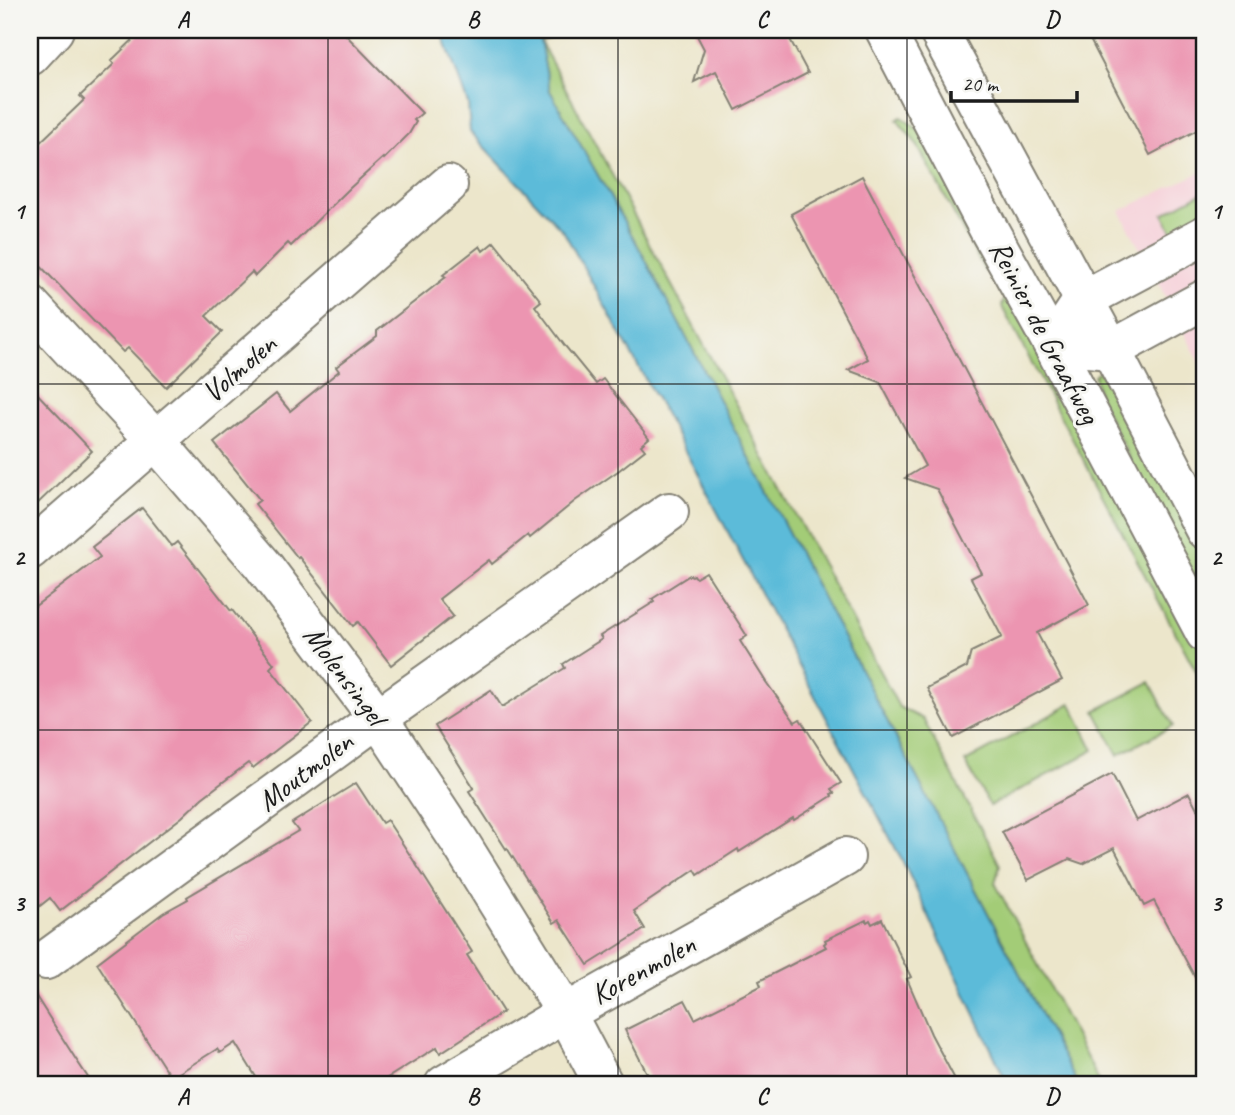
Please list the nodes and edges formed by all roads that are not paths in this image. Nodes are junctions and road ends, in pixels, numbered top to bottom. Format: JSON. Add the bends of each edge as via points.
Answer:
{"nodes":[{"id":1,"x":54,"y":30,"type":"edge"},
{"id":2,"x":885,"y":30,"type":"edge"},
{"id":3,"x":938,"y":30,"type":"edge"},
{"id":4,"x":30,"y":56,"type":"edge"},
{"id":5,"x":448,"y":185,"type":"dead end"},
{"id":6,"x":1205,"y":235,"type":"edge"},
{"id":7,"x":1205,"y":299,"type":"edge"},
{"id":8,"x":1083,"y":300,"type":"junction"},
{"id":9,"x":30,"y":305,"type":"edge"},
{"id":10,"x":1052,"y":345,"type":"junction"},
{"id":11,"x":1111,"y":350,"type":"junction"},
{"id":12,"x":156,"y":441,"type":"junction"},
{"id":13,"x":669,"y":512,"type":"dead end"},
{"id":14,"x":1205,"y":530,"type":"edge"},
{"id":15,"x":30,"y":550,"type":"edge"},
{"id":16,"x":1205,"y":633,"type":"edge"},
{"id":17,"x":378,"y":718,"type":"junction"},
{"id":18,"x":845,"y":857,"type":"dead end"},
{"id":19,"x":46,"y":960,"type":"dead end"},
{"id":20,"x":566,"y":1013,"type":"junction"},
{"id":21,"x":444,"y":1085,"type":"edge"},
{"id":22,"x":604,"y":1085,"type":"edge"}],
"edges":[{"from":1,"to":4,"type":"street"},
{"from":2,"to":10,"type":"street","name":"Reinier de Graafweg"},
{"from":3,"to":8,"type":"street","name":"Reinier de Graafweg"},
{"from":5,"to":12,"type":"street","name":"Volmolen"},
{"from":6,"to":8,"type":"street"},
{"from":7,"to":11,"type":"street"},
{"from":8,"to":10,"type":"street"},
{"from":8,"to":11,"type":"street","name":"Reinier de Graafweg"},
{"from":9,"to":12,"type":"street","name":"Molensingel"},
{"from":10,"to":11,"type":"street"},
{"from":10,"to":16,"type":"street","name":"Reinier de Graafweg"},
{"from":11,"to":14,"type":"street","name":"Reinier de Graafweg"},
{"from":12,"to":15,"type":"street","name":"Volmolen"},
{"from":12,"to":17,"type":"street","name":"Molensingel","via":[[262,564]]},
{"from":13,"to":17,"type":"street","name":"Moutmolen"},
{"from":17,"to":19,"type":"street","name":"Moutmolen"},
{"from":17,"to":20,"type":"street","name":"Molensingel"},
{"from":18,"to":20,"type":"street","name":"Korenmolen"},
{"from":20,"to":21,"type":"street","name":"Korenmolen"},
{"from":20,"to":22,"type":"street","name":"Molensingel"}]}
